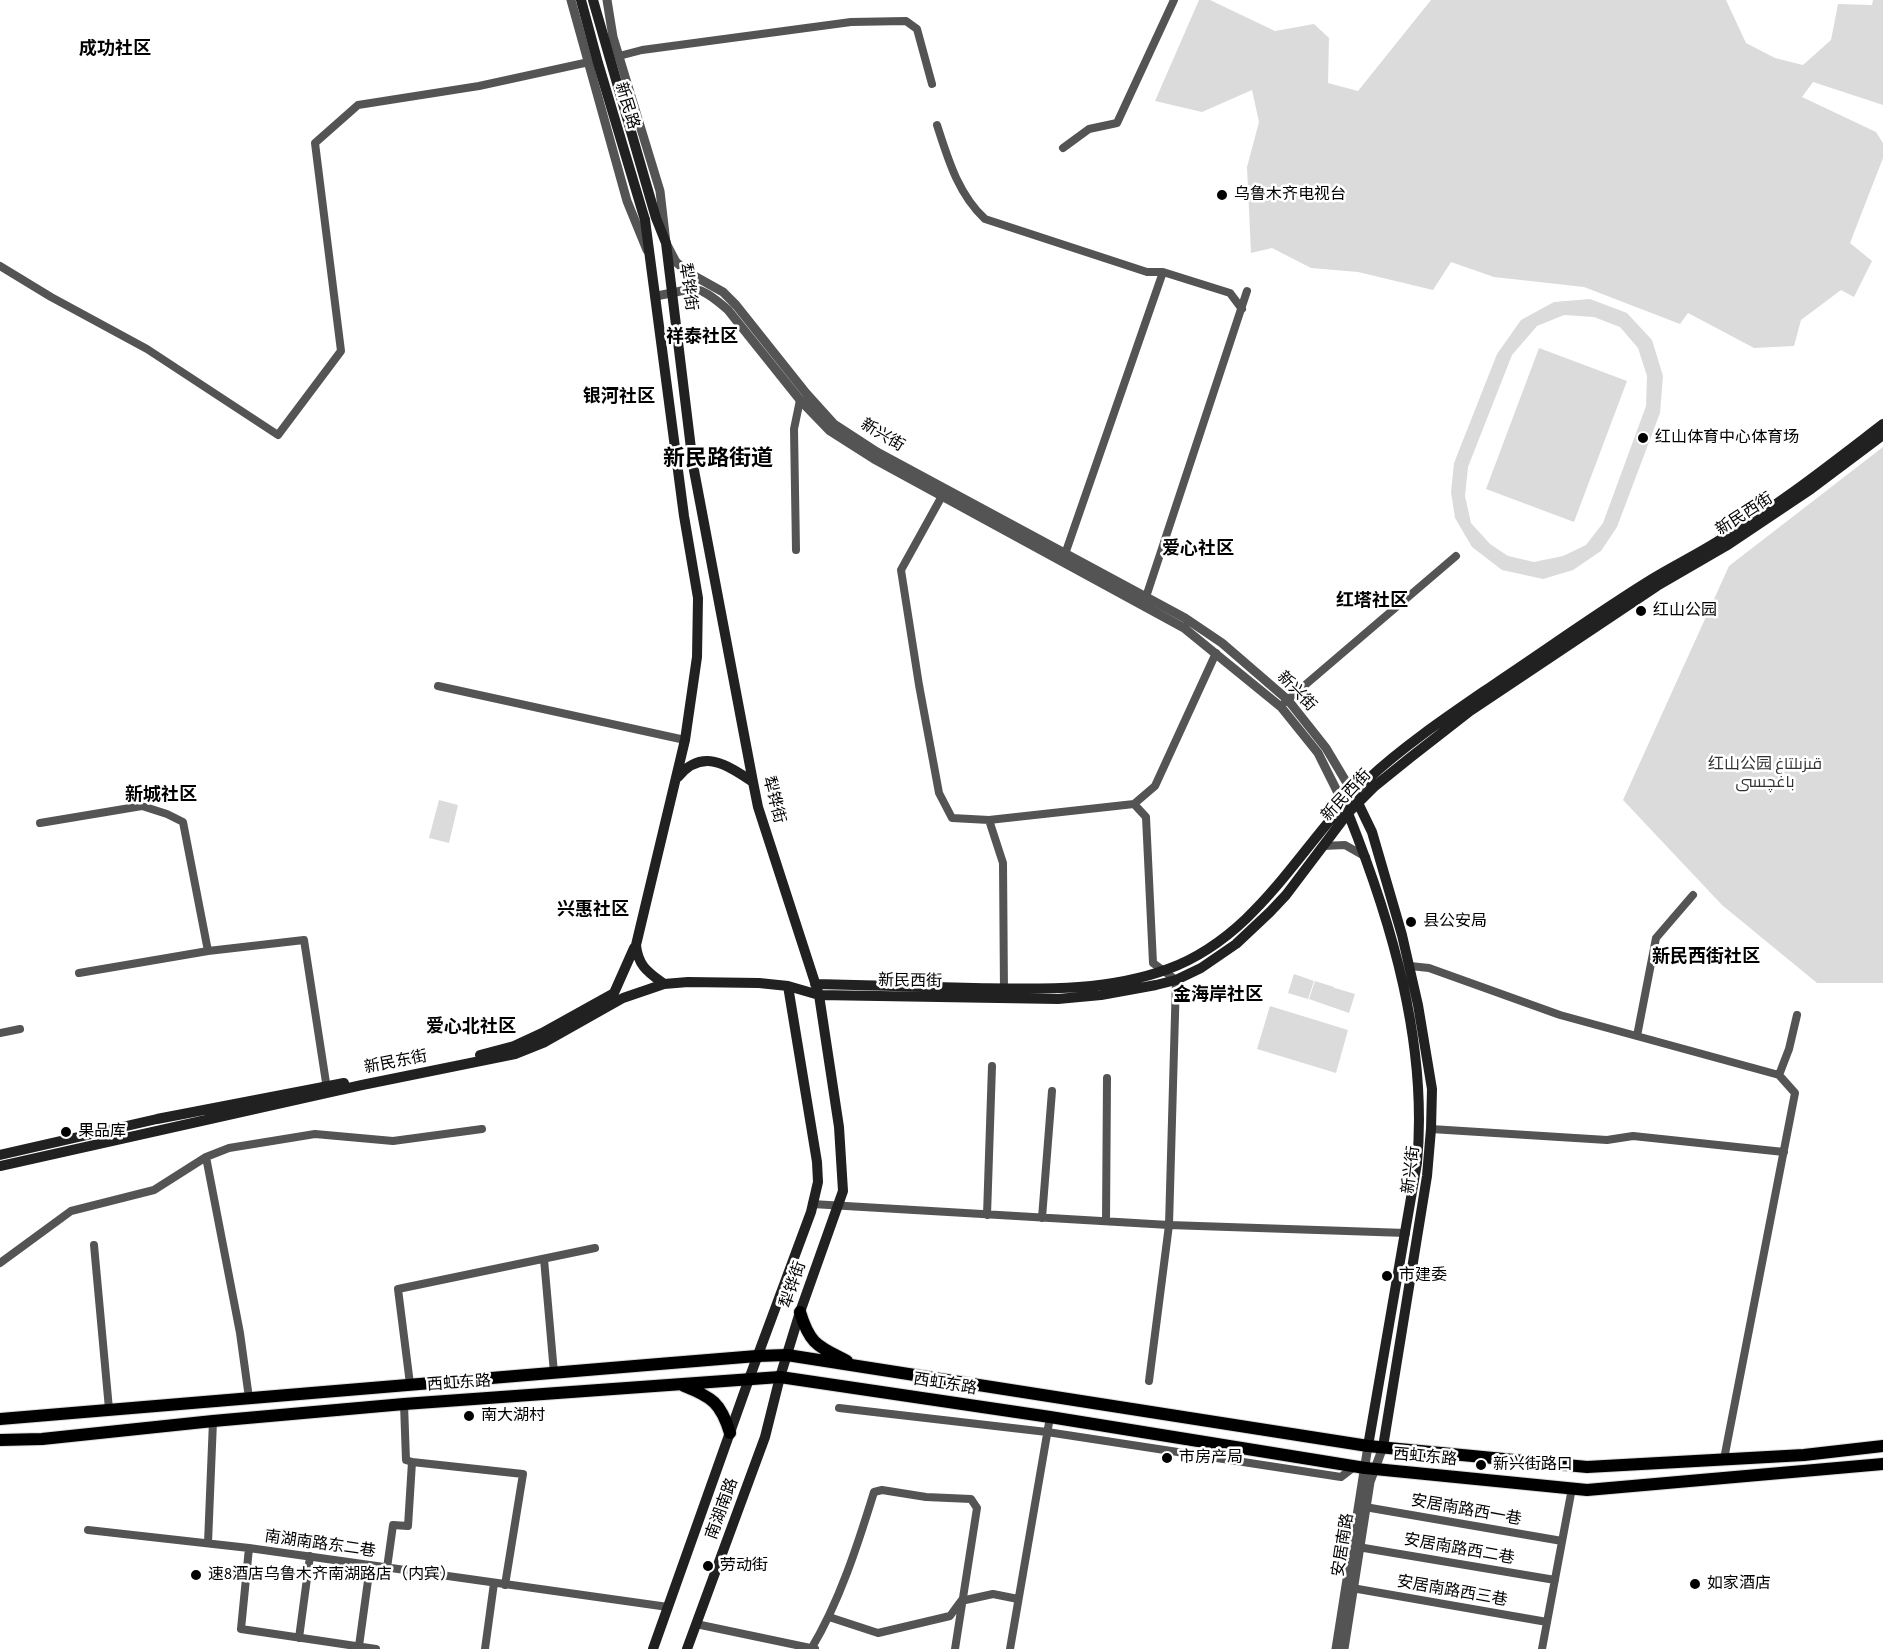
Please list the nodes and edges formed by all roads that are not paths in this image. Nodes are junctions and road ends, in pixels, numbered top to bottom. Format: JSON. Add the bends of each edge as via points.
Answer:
{"nodes":[{"id":1,"x":571,"y":0,"type":"edge"},
{"id":2,"x":581,"y":0,"type":"edge"},
{"id":3,"x":593,"y":0,"type":"edge"},
{"id":4,"x":607,"y":0,"type":"edge"},
{"id":5,"x":1174,"y":0,"type":"edge"},
{"id":6,"x":619,"y":56,"type":"junction"},
{"id":7,"x":589,"y":62,"type":"junction"},
{"id":8,"x":932,"y":84,"type":"dead end"},
{"id":9,"x":937,"y":125,"type":"dead end"},
{"id":10,"x":1063,"y":148,"type":"dead end"},
{"id":11,"x":651,"y":219,"type":"junction"},
{"id":12,"x":666,"y":243,"type":"junction"},
{"id":13,"x":650,"y":260,"type":"junction"},
{"id":14,"x":0,"y":266,"type":"edge"},
{"id":15,"x":1163,"y":273,"type":"junction"},
{"id":16,"x":1247,"y":291,"type":"dead end"},
{"id":17,"x":673,"y":293,"type":"junction"},
{"id":18,"x":655,"y":296,"type":"junction"},
{"id":19,"x":1242,"y":309,"type":"junction"},
{"id":20,"x":800,"y":400,"type":"junction"},
{"id":21,"x":1883,"y":424,"type":"edge"},
{"id":22,"x":1883,"y":435,"type":"edge"},
{"id":23,"x":942,"y":496,"type":"junction"},
{"id":24,"x":796,"y":550,"type":"dead end"},
{"id":25,"x":1456,"y":556,"type":"dead end"},
{"id":26,"x":1064,"y":558,"type":"junction"},
{"id":27,"x":1145,"y":601,"type":"junction"},
{"id":28,"x":1216,"y":653,"type":"junction"},
{"id":29,"x":438,"y":686,"type":"dead end"},
{"id":30,"x":1284,"y":704,"type":"junction"},
{"id":31,"x":686,"y":740,"type":"junction"},
{"id":32,"x":676,"y":779,"type":"junction"},
{"id":33,"x":753,"y":782,"type":"junction"},
{"id":34,"x":1356,"y":799,"type":"junction"},
{"id":35,"x":1134,"y":804,"type":"junction"},
{"id":36,"x":1346,"y":808,"type":"junction"},
{"id":37,"x":989,"y":820,"type":"junction"},
{"id":38,"x":40,"y":823,"type":"dead end"},
{"id":39,"x":1323,"y":846,"type":"junction"},
{"id":40,"x":1366,"y":857,"type":"junction"},
{"id":41,"x":1692,"y":895,"type":"dead end"},
{"id":42,"x":636,"y":945,"type":"junction"},
{"id":43,"x":208,"y":951,"type":"junction"},
{"id":44,"x":1410,"y":966,"type":"junction"},
{"id":45,"x":1164,"y":971,"type":"junction"},
{"id":46,"x":79,"y":973,"type":"dead end"},
{"id":47,"x":1176,"y":980,"type":"junction"},
{"id":48,"x":663,"y":984,"type":"junction"},
{"id":49,"x":788,"y":986,"type":"junction"},
{"id":50,"x":817,"y":989,"type":"junction"},
{"id":51,"x":1004,"y":993,"type":"junction"},
{"id":52,"x":1797,"y":1015,"type":"dead end"},
{"id":53,"x":20,"y":1029,"type":"dead end"},
{"id":54,"x":0,"y":1033,"type":"edge"},
{"id":55,"x":1637,"y":1036,"type":"junction"},
{"id":56,"x":993,"y":1066,"type":"dead end"},
{"id":57,"x":1779,"y":1075,"type":"junction"},
{"id":58,"x":1107,"y":1078,"type":"dead end"},
{"id":59,"x":327,"y":1090,"type":"junction"},
{"id":60,"x":1052,"y":1091,"type":"dead end"},
{"id":61,"x":482,"y":1129,"type":"dead end"},
{"id":62,"x":1431,"y":1129,"type":"junction"},
{"id":63,"x":1784,"y":1152,"type":"junction"},
{"id":64,"x":0,"y":1155,"type":"edge"},
{"id":65,"x":206,"y":1157,"type":"junction"},
{"id":66,"x":0,"y":1166,"type":"edge"},
{"id":67,"x":812,"y":1204,"type":"junction"},
{"id":68,"x":838,"y":1207,"type":"junction"},
{"id":69,"x":987,"y":1215,"type":"junction"},
{"id":70,"x":1042,"y":1218,"type":"junction"},
{"id":71,"x":1106,"y":1221,"type":"junction"},
{"id":72,"x":1169,"y":1225,"type":"junction"},
{"id":73,"x":1406,"y":1233,"type":"junction"},
{"id":74,"x":93,"y":1245,"type":"dead end"},
{"id":75,"x":596,"y":1248,"type":"dead end"},
{"id":76,"x":544,"y":1259,"type":"junction"},
{"id":77,"x":0,"y":1263,"type":"edge"},
{"id":78,"x":800,"y":1312,"type":"junction"},
{"id":79,"x":787,"y":1355,"type":"junction"},
{"id":80,"x":757,"y":1356,"type":"junction"},
{"id":81,"x":856,"y":1366,"type":"junction"},
{"id":82,"x":554,"y":1373,"type":"junction"},
{"id":83,"x":780,"y":1377,"type":"junction"},
{"id":84,"x":749,"y":1379,"type":"junction"},
{"id":85,"x":1149,"y":1381,"type":"dead end"},
{"id":86,"x":410,"y":1384,"type":"junction"},
{"id":87,"x":680,"y":1385,"type":"junction"},
{"id":88,"x":249,"y":1398,"type":"junction"},
{"id":89,"x":404,"y":1404,"type":"junction"},
{"id":90,"x":839,"y":1408,"type":"dead end"},
{"id":91,"x":109,"y":1409,"type":"junction"},
{"id":92,"x":1050,"y":1417,"type":"junction"},
{"id":93,"x":0,"y":1419,"type":"edge"},
{"id":94,"x":213,"y":1421,"type":"junction"},
{"id":95,"x":1047,"y":1432,"type":"junction"},
{"id":96,"x":730,"y":1433,"type":"junction"},
{"id":97,"x":0,"y":1440,"type":"edge"},
{"id":98,"x":1368,"y":1446,"type":"junction"},
{"id":99,"x":1883,"y":1446,"type":"edge"},
{"id":100,"x":1383,"y":1447,"type":"junction"},
{"id":101,"x":1724,"y":1459,"type":"junction"},
{"id":102,"x":412,"y":1462,"type":"junction"},
{"id":103,"x":1883,"y":1464,"type":"edge"},
{"id":104,"x":1364,"y":1468,"type":"junction"},
{"id":105,"x":1572,"y":1488,"type":"junction"},
{"id":106,"x":1365,"y":1507,"type":"junction"},
{"id":107,"x":88,"y":1530,"type":"dead end"},
{"id":108,"x":1562,"y":1541,"type":"junction"},
{"id":109,"x":208,"y":1543,"type":"junction"},
{"id":110,"x":1358,"y":1547,"type":"junction"},
{"id":111,"x":249,"y":1548,"type":"junction"},
{"id":112,"x":310,"y":1556,"type":"junction"},
{"id":113,"x":370,"y":1566,"type":"junction"},
{"id":114,"x":387,"y":1568,"type":"junction"},
{"id":115,"x":1555,"y":1580,"type":"junction"},
{"id":116,"x":494,"y":1583,"type":"junction"},
{"id":117,"x":505,"y":1585,"type":"junction"},
{"id":118,"x":1353,"y":1588,"type":"junction"},
{"id":119,"x":1018,"y":1599,"type":"junction"},
{"id":120,"x":961,"y":1601,"type":"junction"},
{"id":121,"x":668,"y":1607,"type":"junction"},
{"id":122,"x":829,"y":1617,"type":"junction"},
{"id":123,"x":1547,"y":1622,"type":"junction"},
{"id":124,"x":696,"y":1624,"type":"junction"},
{"id":125,"x":299,"y":1638,"type":"junction"},
{"id":126,"x":359,"y":1646,"type":"junction"},
{"id":127,"x":347,"y":1647,"type":"edge"},
{"id":128,"x":376,"y":1649,"type":"edge"},
{"id":129,"x":485,"y":1649,"type":"edge"},
{"id":130,"x":653,"y":1649,"type":"edge"},
{"id":131,"x":687,"y":1649,"type":"edge"},
{"id":132,"x":813,"y":1649,"type":"edge"},
{"id":133,"x":955,"y":1649,"type":"edge"},
{"id":134,"x":1010,"y":1649,"type":"edge"},
{"id":135,"x":1336,"y":1649,"type":"edge"},
{"id":136,"x":1344,"y":1649,"type":"edge"},
{"id":137,"x":1542,"y":1649,"type":"edge"}],
"edges":[{"from":1,"to":7,"type":"street"},
{"from":2,"to":11,"type":"main road","name":"新民路","bridge":true},
{"from":3,"to":11,"type":"main road","name":"新民路"},
{"from":4,"to":6,"type":"street"},
{"from":5,"to":10,"type":"street","via":[[1117,123],[1089,129]]},
{"from":6,"to":8,"type":"street","via":[[851,22],[906,21],[917,29]]},
{"from":6,"to":12,"type":"street","via":[[660,191]]},
{"from":7,"to":13,"type":"street","via":[[627,201]]},
{"from":7,"to":14,"type":"street","via":[[479,86],[358,105],[315,143],[341,351],[278,435],[147,349]]},
{"from":9,"to":15,"type":"street","via":[[949,164],[971,206],[985,219],[1147,272]]},
{"from":11,"to":12,"type":"main road","name":"犁铧街"},
{"from":11,"to":13,"type":"main road","name":"犁铧街"},
{"from":12,"to":17,"type":"main road","name":"犁铧街"},
{"from":12,"to":26,"type":"street","name":"新兴街","via":[[676,262],[736,305],[834,424]]},
{"from":13,"to":18,"type":"main road","name":"犁铧街"},
{"from":15,"to":19,"type":"street","via":[[1230,293]]},
{"from":15,"to":26,"type":"street"},
{"from":16,"to":19,"type":"street"},
{"from":17,"to":18,"type":"street","name":"新兴街"},
{"from":17,"to":20,"type":"street","name":"新兴街","via":[[686,288],[700,289],[714,298],[748,333]]},
{"from":17,"to":33,"type":"main road","name":"犁铧街","via":[[693,465]]},
{"from":18,"to":31,"type":"main road","name":"犁铧街","via":[[698,598],[697,657]]},
{"from":19,"to":27,"type":"street"},
{"from":20,"to":23,"type":"street","name":"新兴街","via":[[830,431]]},
{"from":20,"to":24,"type":"street","via":[[794,429]]},
{"from":21,"to":34,"type":"main road","name":"新民西街","via":[[1726,537],[1650,580],[1476,697],[1386,764]]},
{"from":22,"to":34,"type":"main road","name":"新民西街","via":[[1811,489],[1470,711]]},
{"from":23,"to":26,"type":"street","name":"新兴街"},
{"from":23,"to":37,"type":"street","via":[[902,570],[903,581],[939,792],[952,818]]},
{"from":25,"to":30,"type":"street"},
{"from":26,"to":27,"type":"street","name":"新兴街"},
{"from":27,"to":28,"type":"street","name":"新兴街"},
{"from":27,"to":30,"type":"street","name":"新兴街","via":[[1185,618],[1222,643]]},
{"from":28,"to":30,"type":"street","name":"新兴街"},
{"from":28,"to":35,"type":"street","via":[[1155,786]]},
{"from":29,"to":31,"type":"street"},
{"from":30,"to":34,"type":"street","name":"新兴街","via":[[1326,748]]},
{"from":30,"to":36,"type":"street","name":"新兴街","via":[[1318,753]]},
{"from":31,"to":32,"type":"main road","name":"犁铧街"},
{"from":32,"to":33,"type":"main road","via":[[696,761],[711,761]]},
{"from":32,"to":42,"type":"main road","name":"犁铧街"},
{"from":33,"to":50,"type":"main road","name":"犁铧街"},
{"from":34,"to":36,"type":"main road","name":"新民西街"},
{"from":34,"to":44,"type":"main road","name":"新兴街","via":[[1372,832]]},
{"from":35,"to":37,"type":"street"},
{"from":35,"to":45,"type":"street","via":[[1146,817],[1153,963]]},
{"from":36,"to":39,"type":"main road","name":"新民西街"},
{"from":36,"to":40,"type":"main road","name":"新兴街"},
{"from":36,"to":45,"type":"main road","name":"新民西街","via":[[1259,907],[1208,949]]},
{"from":37,"to":51,"type":"street","via":[[1003,863]]},
{"from":38,"to":43,"type":"street","via":[[142,807],[183,822]]},
{"from":39,"to":40,"type":"street","via":[[1345,845]]},
{"from":39,"to":47,"type":"main road","name":"新民西街","via":[[1286,895],[1236,944]]},
{"from":40,"to":73,"type":"main road","name":"新兴街","via":[[1398,966],[1419,1083],[1420,1129]]},
{"from":41,"to":55,"type":"street","via":[[1656,938]]},
{"from":42,"to":48,"type":"main road","via":[[641,964]]},
{"from":42,"to":59,"type":"main road","name":"新民东街","via":[[614,993],[542,1033],[485,1054]]},
{"from":43,"to":46,"type":"street"},
{"from":43,"to":59,"type":"street","via":[[304,940]]},
{"from":44,"to":55,"type":"street","via":[[1429,968],[1560,1015]]},
{"from":44,"to":62,"type":"main road","name":"新兴街","via":[[1432,1089]]},
{"from":45,"to":47,"type":"street"},
{"from":45,"to":51,"type":"main road","name":"新民西街","via":[[1096,986]]},
{"from":47,"to":51,"type":"main road","name":"新民西街","via":[[1058,999]]},
{"from":47,"to":72,"type":"street"},
{"from":48,"to":49,"type":"main road","name":"新民东街"},
{"from":48,"to":59,"type":"main road","name":"新民东街","via":[[623,998],[545,1042],[515,1054]]},
{"from":49,"to":50,"type":"main road","name":"新民西街"},
{"from":49,"to":67,"type":"main road","name":"犁铧街","via":[[817,1162],[818,1182]]},
{"from":50,"to":51,"type":"main road","name":"新民西街"},
{"from":50,"to":68,"type":"main road","name":"犁铧街","via":[[840,1127],[843,1191]]},
{"from":52,"to":57,"type":"street"},
{"from":53,"to":54,"type":"street"},
{"from":55,"to":57,"type":"street"},
{"from":56,"to":69,"type":"street"},
{"from":57,"to":63,"type":"street","via":[[1795,1093]]},
{"from":58,"to":71,"type":"street"},
{"from":59,"to":64,"type":"main road","name":"新民东街","via":[[157,1119]]},
{"from":59,"to":66,"type":"main road","name":"新民东街"},
{"from":60,"to":70,"type":"street"},
{"from":61,"to":65,"type":"street","via":[[393,1141],[315,1134],[229,1148]]},
{"from":62,"to":63,"type":"street","via":[[1607,1140],[1633,1136]]},
{"from":62,"to":100,"type":"main road","name":"新兴街","via":[[1427,1176]]},
{"from":63,"to":101,"type":"street"},
{"from":65,"to":77,"type":"street","via":[[154,1190],[71,1211]]},
{"from":65,"to":88,"type":"street"},
{"from":67,"to":68,"type":"street"},
{"from":67,"to":80,"type":"main road","name":"犁铧街"},
{"from":68,"to":69,"type":"street"},
{"from":68,"to":78,"type":"main road","name":"犁铧街"},
{"from":69,"to":70,"type":"street"},
{"from":70,"to":71,"type":"street"},
{"from":71,"to":72,"type":"street"},
{"from":72,"to":73,"type":"street"},
{"from":72,"to":85,"type":"street"},
{"from":73,"to":98,"type":"main road","name":"新兴街"},
{"from":74,"to":91,"type":"street"},
{"from":75,"to":76,"type":"street"},
{"from":76,"to":82,"type":"street"},
{"from":76,"to":86,"type":"street","via":[[398,1289]]},
{"from":78,"to":79,"type":"main road","name":"犁铧街"},
{"from":78,"to":81,"type":"main road","via":[[808,1336],[822,1349]]},
{"from":79,"to":80,"type":"main road","name":"西虹东路"},
{"from":79,"to":81,"type":"main road","name":"西虹东路"},
{"from":79,"to":83,"type":"main road","name":"犁铧街"},
{"from":80,"to":82,"type":"main road","name":"西虹东路"},
{"from":80,"to":84,"type":"main road","name":"犁铧街"},
{"from":81,"to":98,"type":"main road","name":"西虹东路"},
{"from":82,"to":86,"type":"main road","name":"西虹东路"},
{"from":83,"to":84,"type":"main road","name":"西虹东路"},
{"from":83,"to":92,"type":"main road","name":"西虹东路"},
{"from":83,"to":124,"type":"main road","name":"南湖南路","via":[[765,1437]]},
{"from":84,"to":87,"type":"main road","name":"西虹东路"},
{"from":84,"to":96,"type":"main road","name":"南湖南路"},
{"from":86,"to":88,"type":"main road","name":"西虹东路"},
{"from":87,"to":89,"type":"main road","name":"西虹东路"},
{"from":87,"to":96,"type":"main road","via":[[707,1395],[725,1415]]},
{"from":88,"to":91,"type":"main road","name":"西虹东路"},
{"from":89,"to":94,"type":"main road","name":"西虹东路"},
{"from":89,"to":102,"type":"street","via":[[406,1460]]},
{"from":90,"to":95,"type":"street"},
{"from":91,"to":93,"type":"main road","name":"西虹东路"},
{"from":92,"to":95,"type":"street"},
{"from":92,"to":104,"type":"main road","name":"西虹东路"},
{"from":94,"to":97,"type":"main road","name":"西虹东路"},
{"from":94,"to":109,"type":"street"},
{"from":95,"to":104,"type":"street","via":[[1341,1477]]},
{"from":95,"to":119,"type":"street"},
{"from":96,"to":121,"type":"main road","name":"南湖南路"},
{"from":98,"to":100,"type":"main road","name":"西虹东路"},
{"from":98,"to":104,"type":"street","name":"安居南路"},
{"from":99,"to":101,"type":"main road","name":"西虹东路"},
{"from":100,"to":101,"type":"main road","name":"西虹东路","via":[[1587,1467]]},
{"from":100,"to":104,"type":"street","name":"安居南路"},
{"from":102,"to":114,"type":"street","via":[[408,1526],[393,1525]]},
{"from":102,"to":117,"type":"street","via":[[523,1474]]},
{"from":103,"to":105,"type":"main road","name":"西虹东路","via":[[1587,1490]]},
{"from":104,"to":105,"type":"main road","name":"西虹东路"},
{"from":104,"to":106,"type":"street","name":"安居南路","via":[[1370,1482]]},
{"from":104,"to":135,"type":"street","name":"安居南路"},
{"from":105,"to":108,"type":"street"},
{"from":106,"to":108,"type":"street","name":"安居南路西一巷"},
{"from":106,"to":110,"type":"street","name":"安居南路"},
{"from":107,"to":109,"type":"street","name":"南湖南路东二巷"},
{"from":108,"to":115,"type":"street"},
{"from":109,"to":111,"type":"street","name":"南湖南路东二巷"},
{"from":110,"to":115,"type":"street","name":"安居南路西二巷"},
{"from":110,"to":118,"type":"street","name":"安居南路"},
{"from":111,"to":112,"type":"street","name":"南湖南路东二巷"},
{"from":111,"to":125,"type":"street","name":"南湖南路东二巷","via":[[241,1629]]},
{"from":112,"to":113,"type":"street","name":"南湖南路东二巷"},
{"from":112,"to":125,"type":"street"},
{"from":113,"to":114,"type":"street","name":"南湖南路东二巷"},
{"from":113,"to":126,"type":"street"},
{"from":114,"to":116,"type":"street","name":"南湖南路东二巷"},
{"from":115,"to":123,"type":"street"},
{"from":116,"to":117,"type":"street","name":"南湖南路东二巷"},
{"from":116,"to":129,"type":"street"},
{"from":117,"to":121,"type":"street","name":"南湖南路东二巷"},
{"from":118,"to":123,"type":"street","name":"安居南路西三巷"},
{"from":118,"to":136,"type":"street","name":"安居南路"},
{"from":119,"to":120,"type":"street","via":[[993,1594]]},
{"from":119,"to":134,"type":"street"},
{"from":120,"to":122,"type":"street","via":[[950,1616],[878,1633]]},
{"from":120,"to":122,"type":"street","via":[[976,1508],[971,1499],[882,1490],[874,1492]]},
{"from":120,"to":133,"type":"street"},
{"from":121,"to":130,"type":"main road","name":"南湖南路"},
{"from":122,"to":132,"type":"street"},
{"from":123,"to":137,"type":"street"},
{"from":124,"to":131,"type":"main road","name":"南湖南路"},
{"from":124,"to":132,"type":"street"},
{"from":125,"to":127,"type":"street","name":"南湖南路东二巷"},
{"from":126,"to":127,"type":"street","name":"南湖南路东二巷"},
{"from":126,"to":128,"type":"street","name":"南湖南路东二巷"}]}
